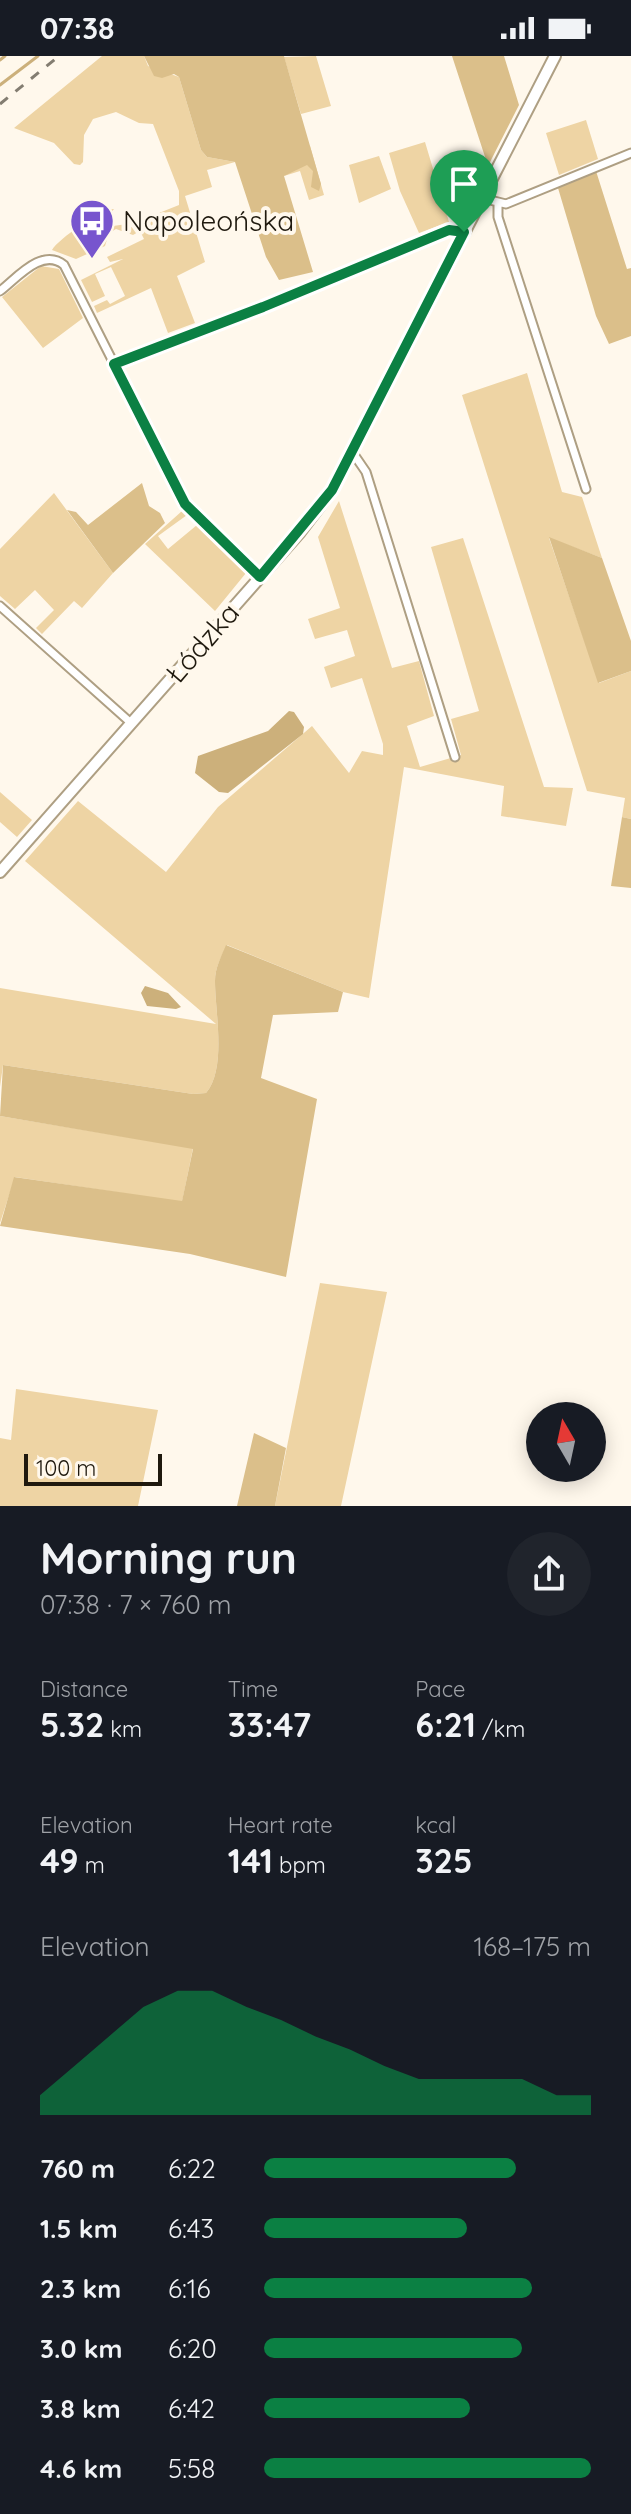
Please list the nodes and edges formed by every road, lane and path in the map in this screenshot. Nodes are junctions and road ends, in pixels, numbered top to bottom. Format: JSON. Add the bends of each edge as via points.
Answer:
{"nodes":[{"id":1,"x":555,"y":56,"type":"edge"},
{"id":2,"x":631,"y":153,"type":"edge"},
{"id":3,"x":482,"y":198,"type":"junction"},
{"id":4,"x":498,"y":204,"type":"junction"},
{"id":5,"x":464,"y":232,"type":"junction"},
{"id":6,"x":0,"y":291,"type":"edge"},
{"id":7,"x":114,"y":364,"type":"junction"},
{"id":8,"x":353,"y":453,"type":"junction"},
{"id":9,"x":586,"y":489,"type":"dead end"},
{"id":10,"x":260,"y":577,"type":"junction"},
{"id":11,"x":0,"y":606,"type":"edge"},
{"id":12,"x":131,"y":723,"type":"junction"},
{"id":13,"x":455,"y":757,"type":"dead end"},
{"id":14,"x":0,"y":872,"type":"edge"}],
"edges":[{"from":1,"to":3,"type":"main road","name":"Łódzka"},
{"from":2,"to":4,"type":"street"},
{"from":3,"to":4,"type":"street"},
{"from":3,"to":5,"type":"main road","name":"Łódzka"},
{"from":4,"to":9,"type":"street"},
{"from":5,"to":7,"type":"street","via":[[449,230]]},
{"from":5,"to":8,"type":"main road","name":"Łódzka"},
{"from":6,"to":7,"type":"street","via":[[45,259],[59,261]]},
{"from":7,"to":10,"type":"street","via":[[185,504]]},
{"from":8,"to":10,"type":"main road","name":"Łódzka","via":[[317,512]]},
{"from":8,"to":13,"type":"street","via":[[366,472]]},
{"from":10,"to":12,"type":"main road","name":"Łódzka"},
{"from":11,"to":12,"type":"street"},
{"from":12,"to":14,"type":"main road","name":"Łódzka"}]}
